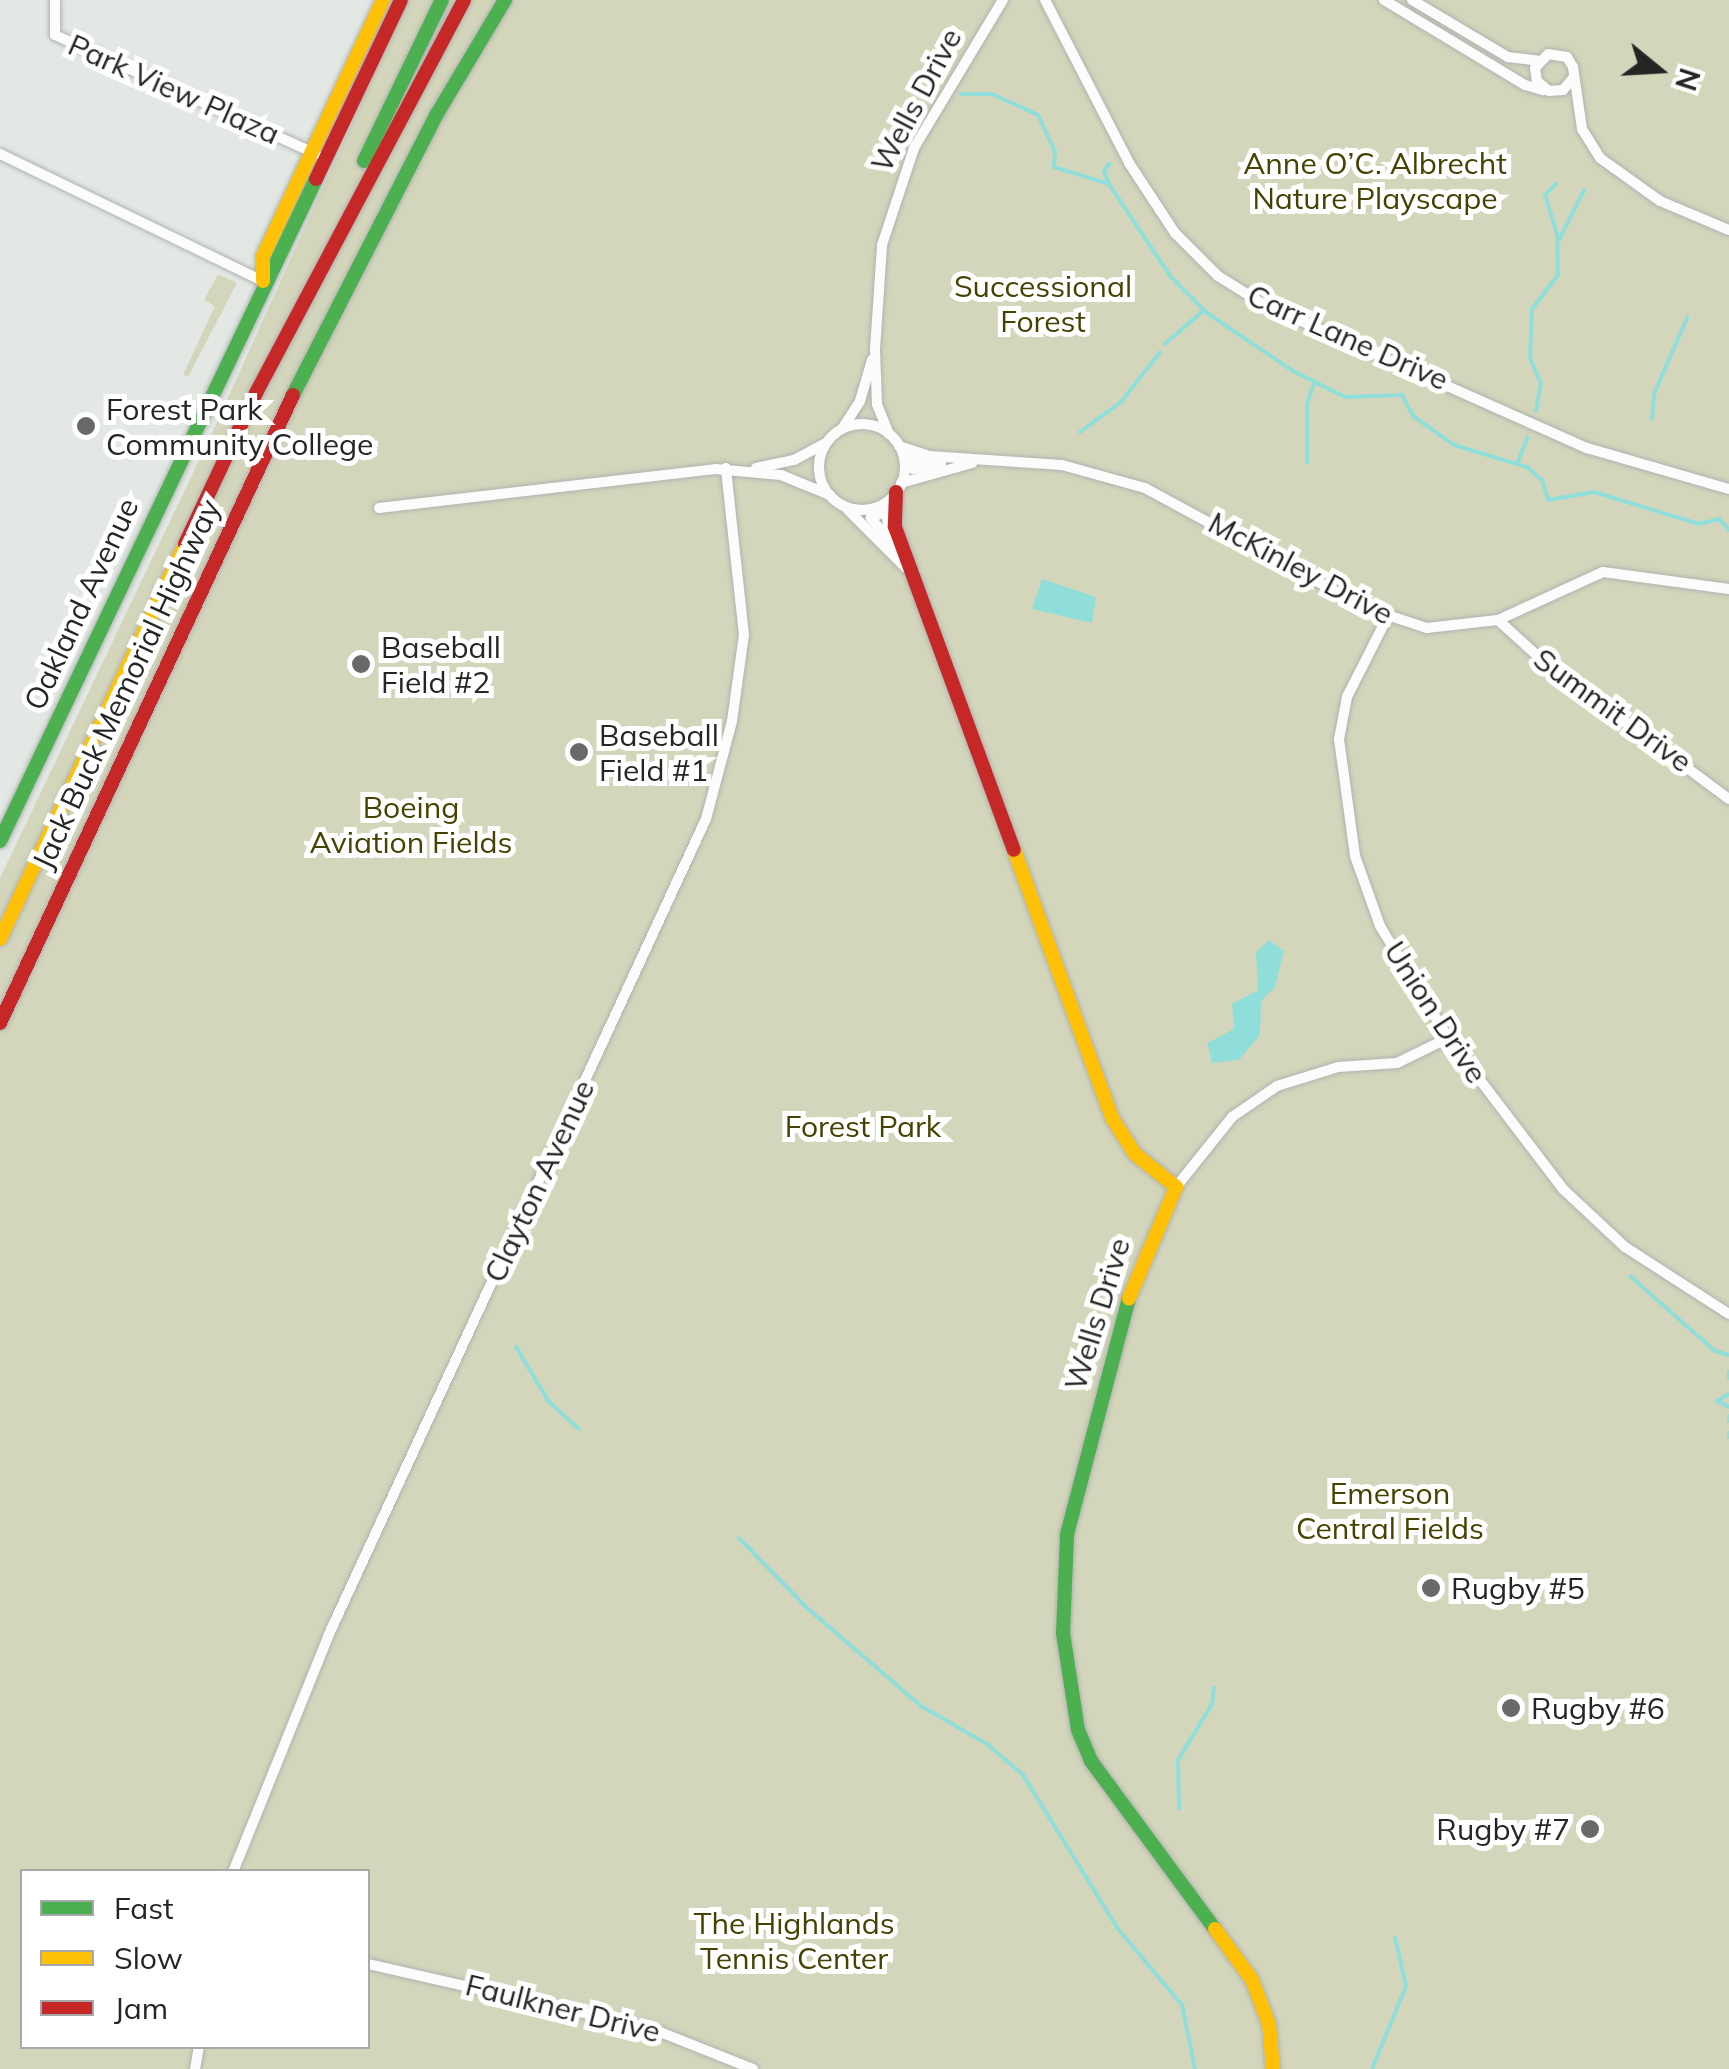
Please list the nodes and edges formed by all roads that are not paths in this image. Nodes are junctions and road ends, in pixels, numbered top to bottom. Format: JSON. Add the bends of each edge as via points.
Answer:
{"nodes":[{"id":1,"x":55,"y":0,"type":"edge"},
{"id":2,"x":442,"y":0,"type":"edge"},
{"id":3,"x":464,"y":0,"type":"edge"},
{"id":4,"x":505,"y":0,"type":"edge"},
{"id":5,"x":520,"y":0,"type":"edge"},
{"id":6,"x":1003,"y":0,"type":"edge"},
{"id":7,"x":1045,"y":0,"type":"edge"},
{"id":8,"x":1384,"y":0,"type":"edge"},
{"id":9,"x":1412,"y":0,"type":"edge"},
{"id":10,"x":391,"y":2,"type":"edge"},
{"id":11,"x":478,"y":42,"type":"junction"},
{"id":12,"x":1539,"y":61,"type":"junction"},
{"id":13,"x":1574,"y":77,"type":"junction"},
{"id":14,"x":1549,"y":92,"type":"junction"},
{"id":15,"x":0,"y":154,"type":"edge"},
{"id":16,"x":319,"y":155,"type":"junction"},
{"id":17,"x":346,"y":218,"type":"junction"},
{"id":18,"x":1729,"y":230,"type":"edge"},
{"id":19,"x":263,"y":281,"type":"junction"},
{"id":20,"x":874,"y":349,"type":"junction"},
{"id":21,"x":842,"y":429,"type":"junction"},
{"id":22,"x":889,"y":434,"type":"junction"},
{"id":23,"x":828,"y":440,"type":"junction"},
{"id":24,"x":899,"y":446,"type":"junction"},
{"id":25,"x":988,"y":460,"type":"junction"},
{"id":26,"x":726,"y":468,"type":"junction"},
{"id":27,"x":750,"y":469,"type":"junction"},
{"id":28,"x":899,"y":487,"type":"junction"},
{"id":29,"x":1729,"y":489,"type":"edge"},
{"id":30,"x":834,"y":499,"type":"junction"},
{"id":31,"x":379,"y":508,"type":"dead end"},
{"id":32,"x":915,"y":579,"type":"junction"},
{"id":33,"x":1729,"y":589,"type":"edge"},
{"id":34,"x":1388,"y":618,"type":"junction"},
{"id":35,"x":1498,"y":620,"type":"junction"},
{"id":36,"x":1729,"y":799,"type":"edge"},
{"id":37,"x":0,"y":841,"type":"edge"},
{"id":38,"x":0,"y":939,"type":"edge"},
{"id":39,"x":0,"y":1023,"type":"edge"},
{"id":40,"x":1448,"y":1038,"type":"junction"},
{"id":41,"x":1176,"y":1187,"type":"junction"},
{"id":42,"x":1729,"y":1314,"type":"edge"},
{"id":43,"x":234,"y":1869,"type":"edge"},
{"id":44,"x":370,"y":1964,"type":"edge"},
{"id":45,"x":753,"y":2069,"type":"edge"},
{"id":46,"x":1273,"y":2069,"type":"edge"}],
"edges":[{"from":1,"to":16,"type":"street","name":"Park View Plaza","via":[[55,35]]},
{"from":2,"to":17,"type":"main road","via":[[376,128]]},
{"from":3,"to":17,"type":"main road","name":"Jack Buck Memorial Highway"},
{"from":4,"to":11,"type":"main road","name":"Jack Buck Memorial Highway"},
{"from":5,"to":11,"type":"main road"},
{"from":6,"to":20,"type":"street","name":"Wells Drive","via":[[934,111],[900,184],[877,270]]},
{"from":7,"to":29,"type":"street","name":"Carr Lane Drive","via":[[1161,214],[1187,248],[1232,286],[1587,448]]},
{"from":8,"to":14,"type":"street","via":[[1525,86]]},
{"from":9,"to":12,"type":"street","via":[[1508,57]]},
{"from":10,"to":16,"type":"main road","name":"Oakland Avenue"},
{"from":11,"to":39,"type":"main road","name":"Jack Buck Memorial Highway","via":[[294,393]]},
{"from":12,"to":13,"type":"street","via":[[1564,55]]},
{"from":12,"to":14,"type":"street","via":[[1537,81]]},
{"from":13,"to":14,"type":"street","via":[[1563,90]]},
{"from":13,"to":18,"type":"street","via":[[1582,129],[1608,166],[1660,201]]},
{"from":15,"to":19,"type":"street"},
{"from":16,"to":19,"type":"main road","name":"Oakland Avenue","via":[[263,256]]},
{"from":17,"to":38,"type":"main road","name":"Jack Buck Memorial Highway","via":[[256,393]]},
{"from":19,"to":37,"type":"main road","name":"Oakland Avenue"},
{"from":20,"to":21,"type":"street","name":"Wells Drive","via":[[860,401]]},
{"from":20,"to":22,"type":"street","name":"Wells Drive","via":[[877,404]]},
{"from":21,"to":22,"type":"street","via":[[865,424]]},
{"from":21,"to":23,"type":"street"},
{"from":22,"to":24,"type":"street"},
{"from":23,"to":27,"type":"street","via":[[804,456]]},
{"from":23,"to":30,"type":"street","via":[[819,466]]},
{"from":24,"to":25,"type":"street","name":"McKinley Drive","via":[[929,456]]},
{"from":24,"to":28,"type":"street"},
{"from":25,"to":28,"type":"street","name":"McKinley Drive"},
{"from":25,"to":34,"type":"street","name":"McKinley Drive","via":[[1062,465],[1145,488]]},
{"from":26,"to":27,"type":"street"},
{"from":26,"to":31,"type":"street"},
{"from":26,"to":43,"type":"street","name":"Clayton Avenue","via":[[744,635],[732,721],[706,819],[330,1634]]},
{"from":27,"to":30,"type":"street"},
{"from":28,"to":30,"type":"street","via":[[870,509]]},
{"from":28,"to":32,"type":"main road","via":[[893,520]]},
{"from":30,"to":32,"type":"street"},
{"from":32,"to":41,"type":"main road","via":[[1112,1118],[1135,1154]]},
{"from":33,"to":35,"type":"street","name":"McKinley Drive","via":[[1603,572]]},
{"from":34,"to":35,"type":"street","name":"McKinley Drive","via":[[1442,628]]},
{"from":34,"to":40,"type":"street","name":"Union Drive","via":[[1342,712],[1348,823],[1380,926]]},
{"from":35,"to":36,"type":"street","name":"Summit Drive","via":[[1543,662]]},
{"from":40,"to":41,"type":"street","via":[[1397,1062],[1338,1067],[1277,1086],[1232,1116]]},
{"from":40,"to":42,"type":"street","name":"Union Drive","via":[[1582,1209],[1636,1255]]},
{"from":41,"to":46,"type":"main road","name":"Wells Drive","via":[[1135,1275],[1072,1509],[1061,1582],[1066,1670],[1078,1730],[1101,1778],[1252,1980],[1269,2024]]},
{"from":44,"to":45,"type":"street","name":"Faulkner Drive","via":[[650,2028]]}]}
